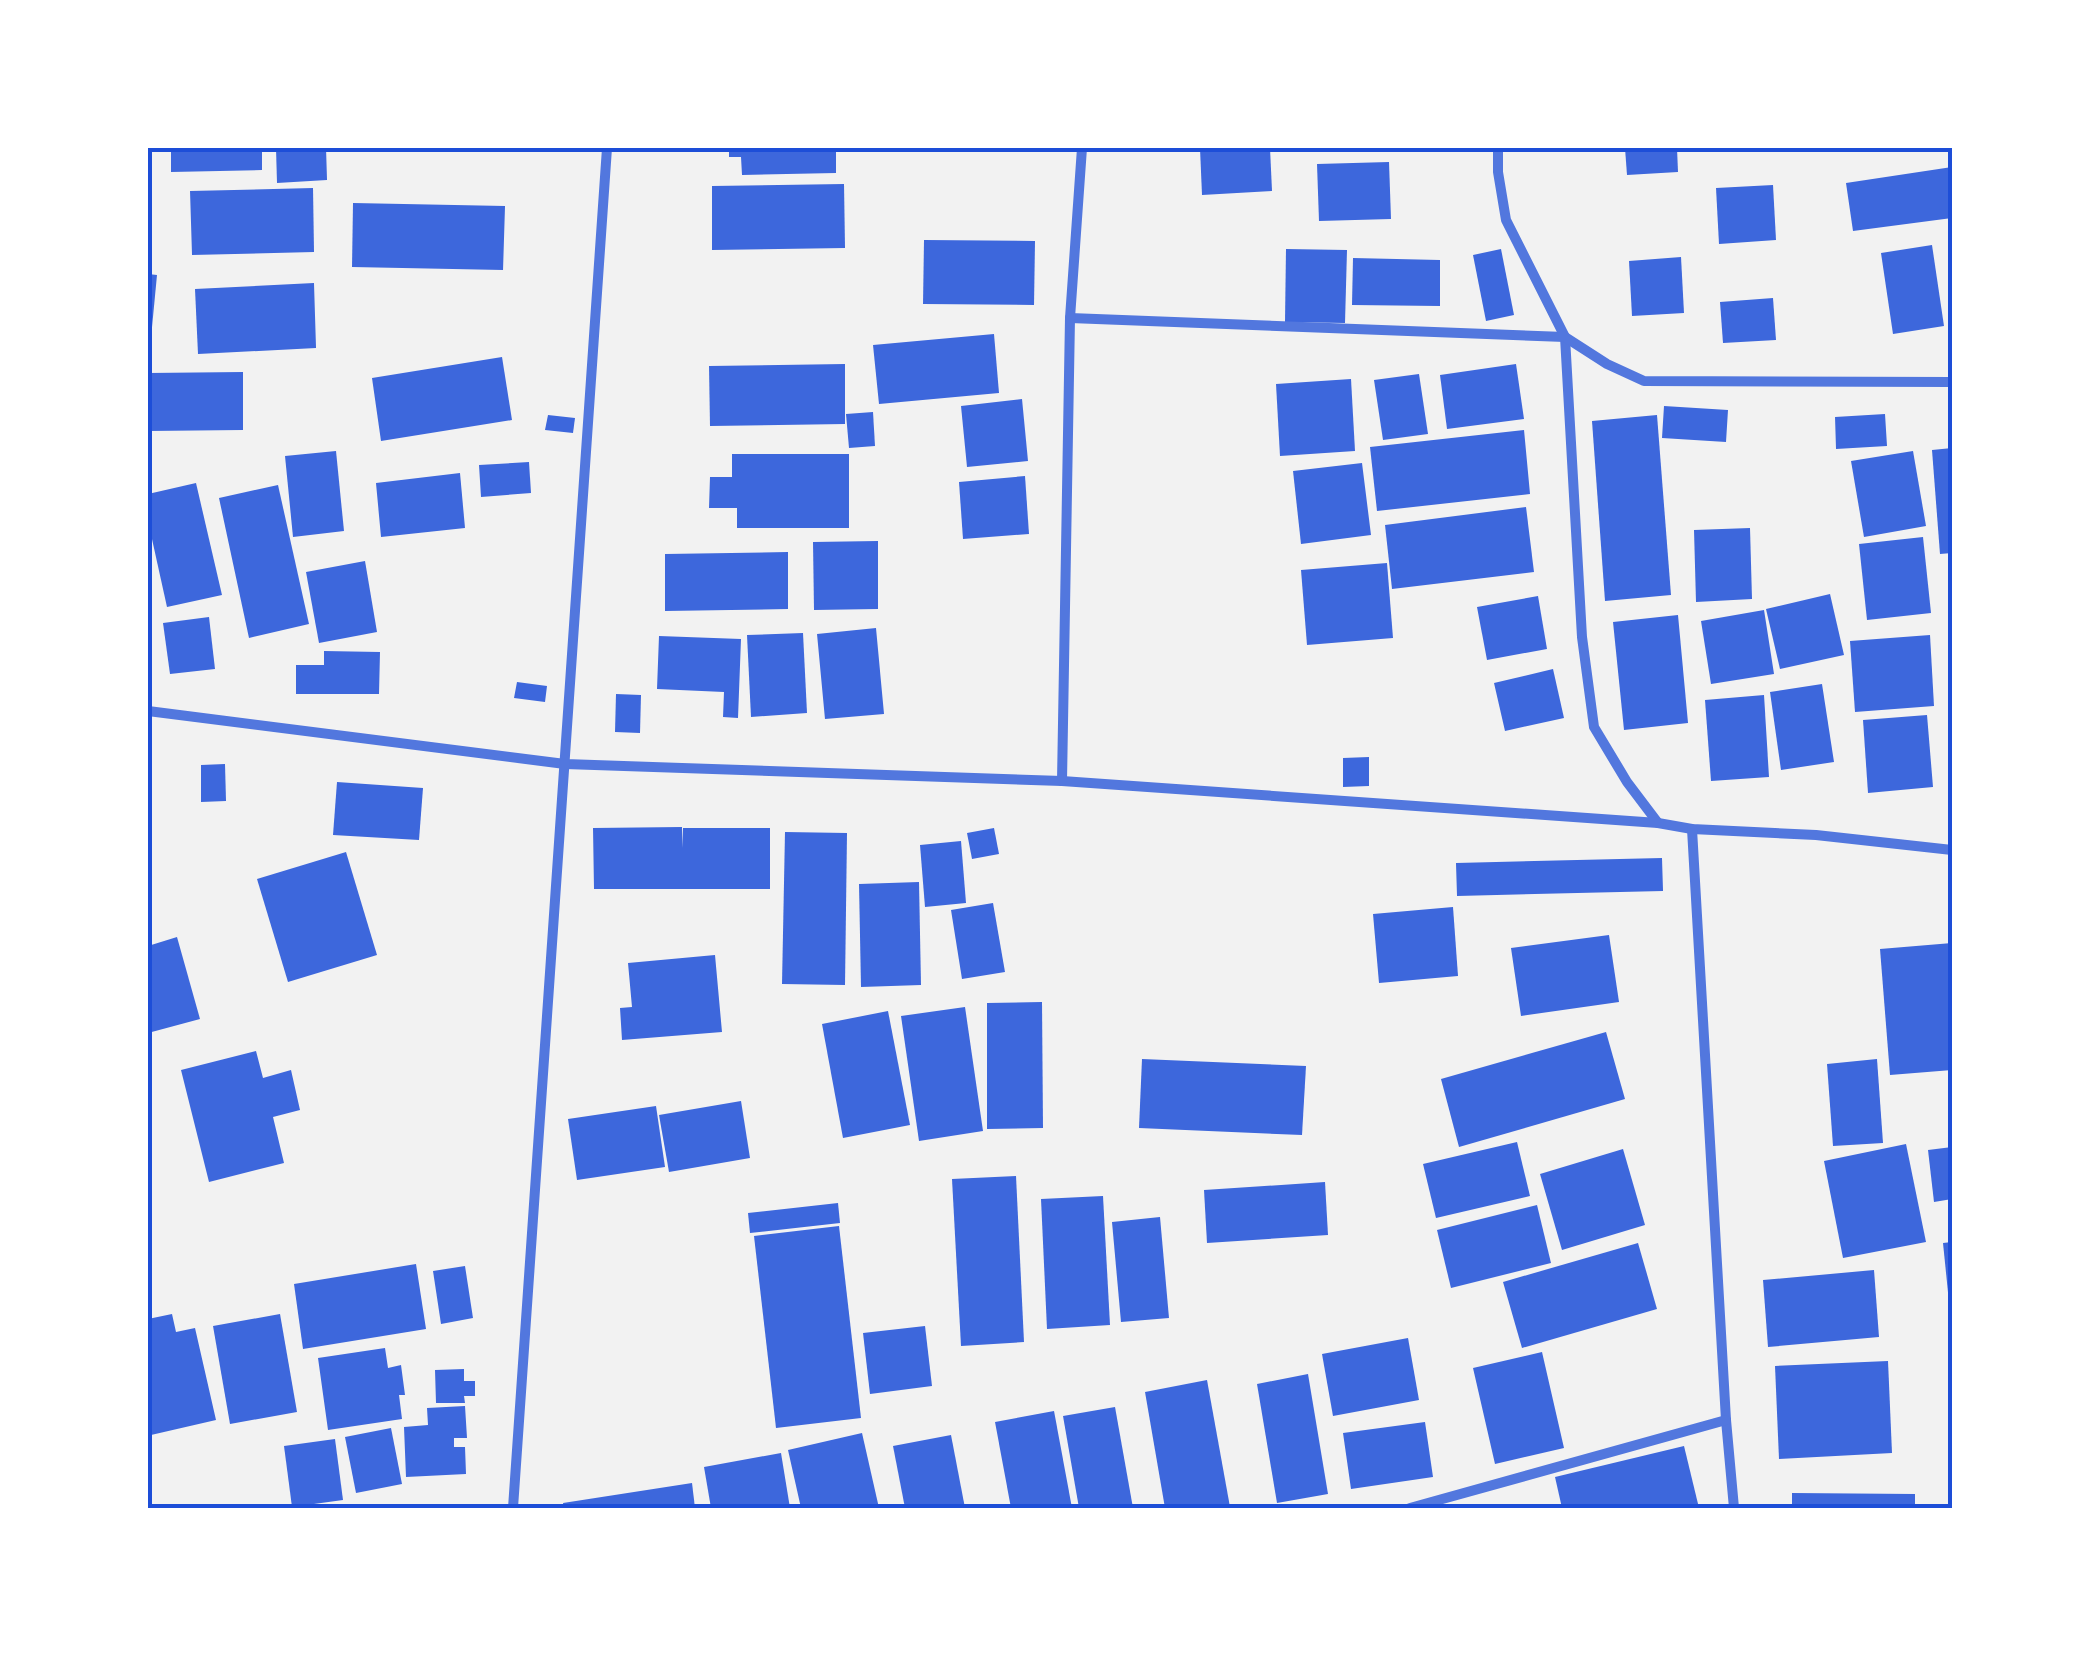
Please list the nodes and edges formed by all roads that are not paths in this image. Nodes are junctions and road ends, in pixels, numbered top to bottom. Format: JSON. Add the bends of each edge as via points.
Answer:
{"nodes":[{"id":1,"x":607,"y":148,"type":"edge"},
{"id":2,"x":1082,"y":148,"type":"edge"},
{"id":3,"x":1498,"y":148,"type":"edge"},
{"id":4,"x":1070,"y":318,"type":"junction"},
{"id":5,"x":1564,"y":337,"type":"junction"},
{"id":6,"x":1952,"y":382,"type":"edge"},
{"id":7,"x":148,"y":711,"type":"edge"},
{"id":8,"x":565,"y":764,"type":"junction"},
{"id":9,"x":1062,"y":782,"type":"junction"},
{"id":10,"x":1658,"y":823,"type":"junction"},
{"id":11,"x":1692,"y":829,"type":"junction"},
{"id":12,"x":1952,"y":850,"type":"edge"},
{"id":13,"x":1726,"y":1420,"type":"junction"},
{"id":14,"x":513,"y":1508,"type":"edge"},
{"id":15,"x":1410,"y":1508,"type":"edge"},
{"id":16,"x":1734,"y":1508,"type":"edge"}],
"edges":[{"from":1,"to":8,"type":"street"},
{"from":2,"to":4,"type":"street"},
{"from":3,"to":5,"type":"street","via":[[1506,220]]},
{"from":4,"to":5,"type":"street"},
{"from":4,"to":9,"type":"street"},
{"from":5,"to":6,"type":"street","via":[[1644,381]]},
{"from":5,"to":10,"type":"street","via":[[1582,637],[1594,727]]},
{"from":7,"to":8,"type":"street"},
{"from":8,"to":9,"type":"street"},
{"from":8,"to":14,"type":"street"},
{"from":9,"to":10,"type":"street"},
{"from":10,"to":11,"type":"street"},
{"from":11,"to":12,"type":"street"},
{"from":11,"to":13,"type":"street"},
{"from":13,"to":15,"type":"street"},
{"from":13,"to":16,"type":"street"}]}
